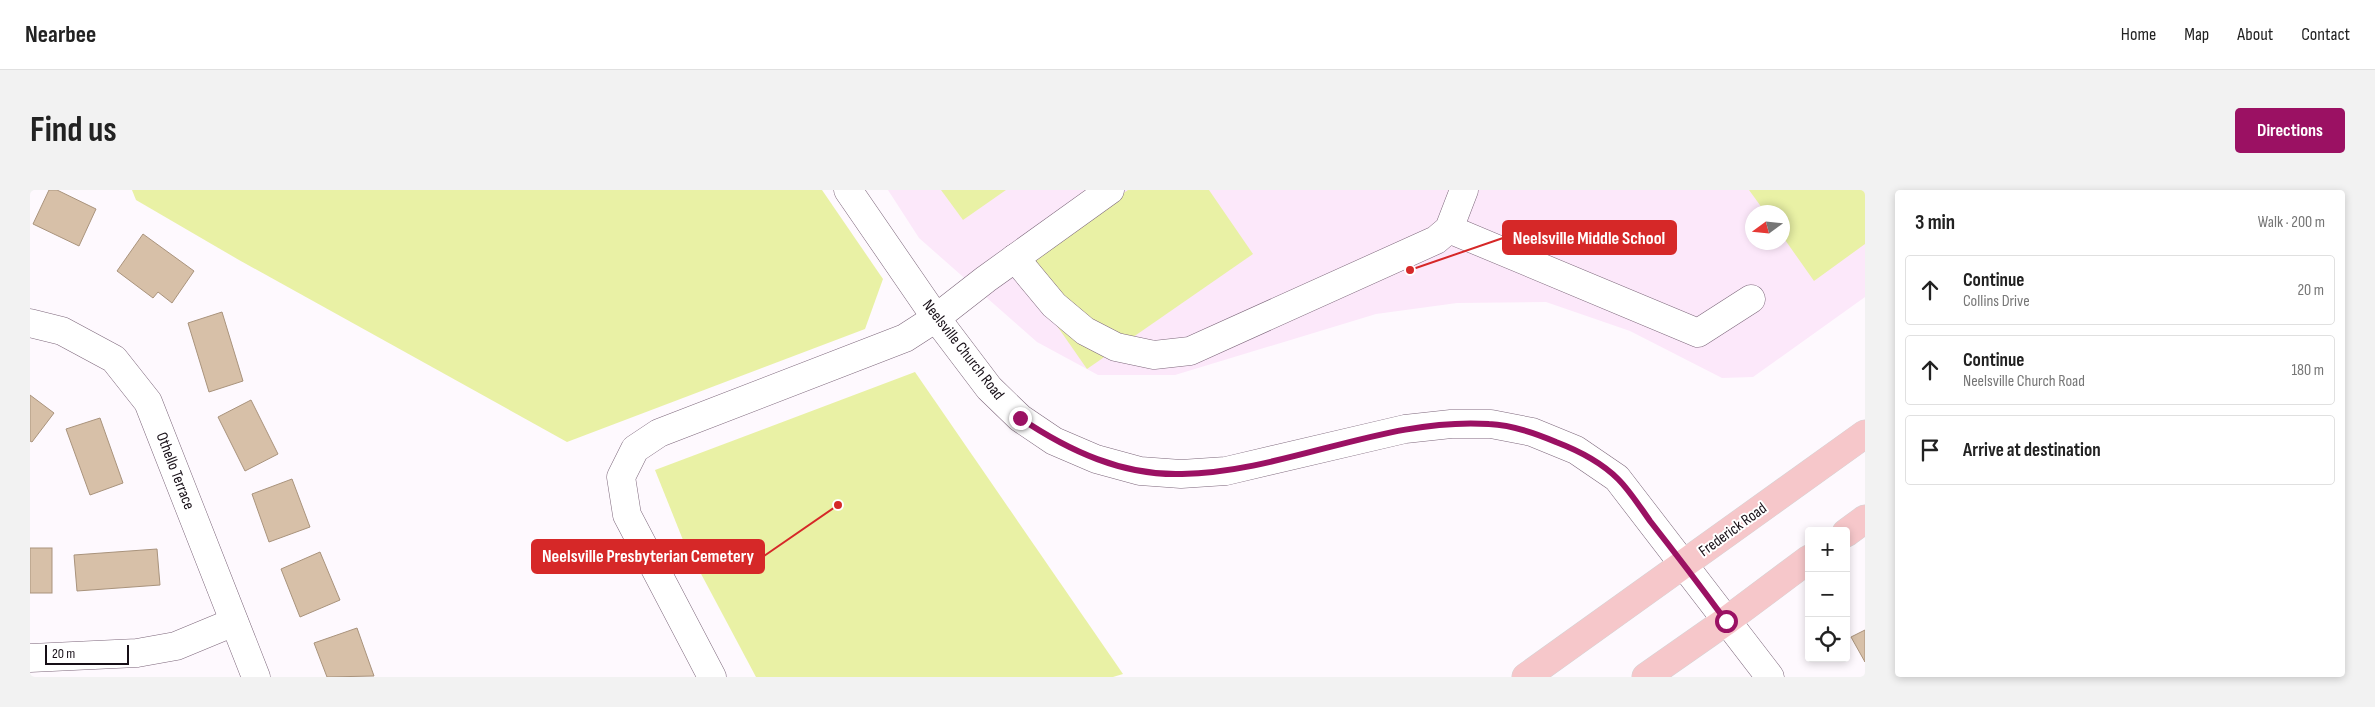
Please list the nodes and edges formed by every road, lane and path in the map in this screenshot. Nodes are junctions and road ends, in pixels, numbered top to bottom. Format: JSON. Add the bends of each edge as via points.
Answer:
{"nodes":[{"id":1,"x":848,"y":190,"type":"edge"},
{"id":2,"x":1110,"y":190,"type":"edge"},
{"id":3,"x":1464,"y":190,"type":"edge"},
{"id":4,"x":1449,"y":229,"type":"junction"},
{"id":5,"x":1014,"y":258,"type":"junction"},
{"id":6,"x":1751,"y":299,"type":"dead end"},
{"id":7,"x":936,"y":318,"type":"junction"},
{"id":8,"x":30,"y":323,"type":"edge"},
{"id":9,"x":1865,"y":434,"type":"edge"},
{"id":10,"x":1865,"y":519,"type":"edge"},
{"id":11,"x":1850,"y":530,"type":"edge"},
{"id":12,"x":1805,"y":562,"type":"edge"},
{"id":13,"x":1685,"y":564,"type":"junction"},
{"id":14,"x":1726,"y":621,"type":"junction"},
{"id":15,"x":234,"y":622,"type":"junction"},
{"id":16,"x":30,"y":658,"type":"edge"},
{"id":17,"x":256,"y":677,"type":"edge"},
{"id":18,"x":712,"y":677,"type":"edge"},
{"id":19,"x":1526,"y":677,"type":"edge"},
{"id":20,"x":1646,"y":677,"type":"edge"},
{"id":21,"x":1770,"y":677,"type":"edge"}],
"edges":[{"from":1,"to":7,"type":"street","name":"Neelsville Church Road"},
{"from":2,"to":5,"type":"street"},
{"from":3,"to":4,"type":"street"},
{"from":4,"to":5,"type":"street","via":[[1436,240],[1190,351],[1154,355],[1116,347],[1085,332],[1054,305]]},
{"from":4,"to":6,"type":"street","via":[[1698,333]]},
{"from":5,"to":7,"type":"street"},
{"from":7,"to":13,"type":"street","name":"Neelsville Church Road","via":[[989,388],[1020,418],[1054,441],[1096,459],[1140,471],[1181,474],[1226,471],[1405,429],[1491,424],[1532,432],[1576,450],[1617,478]]},
{"from":7,"to":18,"type":"street","via":[[905,338],[659,433],[635,449],[622,477],[627,514]]},
{"from":8,"to":15,"type":"street","name":"Othello Terrace","via":[[62,330],[114,359],[148,402]]},
{"from":9,"to":13,"type":"main road","name":"Frederick Road"},
{"from":10,"to":11,"type":"main road"},
{"from":12,"to":14,"type":"main road"},
{"from":13,"to":14,"type":"street","name":"Neelsville Church Road"},
{"from":13,"to":19,"type":"main road","name":"Frederick Road"},
{"from":14,"to":20,"type":"main road"},
{"from":14,"to":21,"type":"street","name":"Neelsville Church Road"},
{"from":15,"to":16,"type":"street","via":[[176,646],[138,653]]},
{"from":15,"to":17,"type":"street","name":"Othello Terrace"}]}
